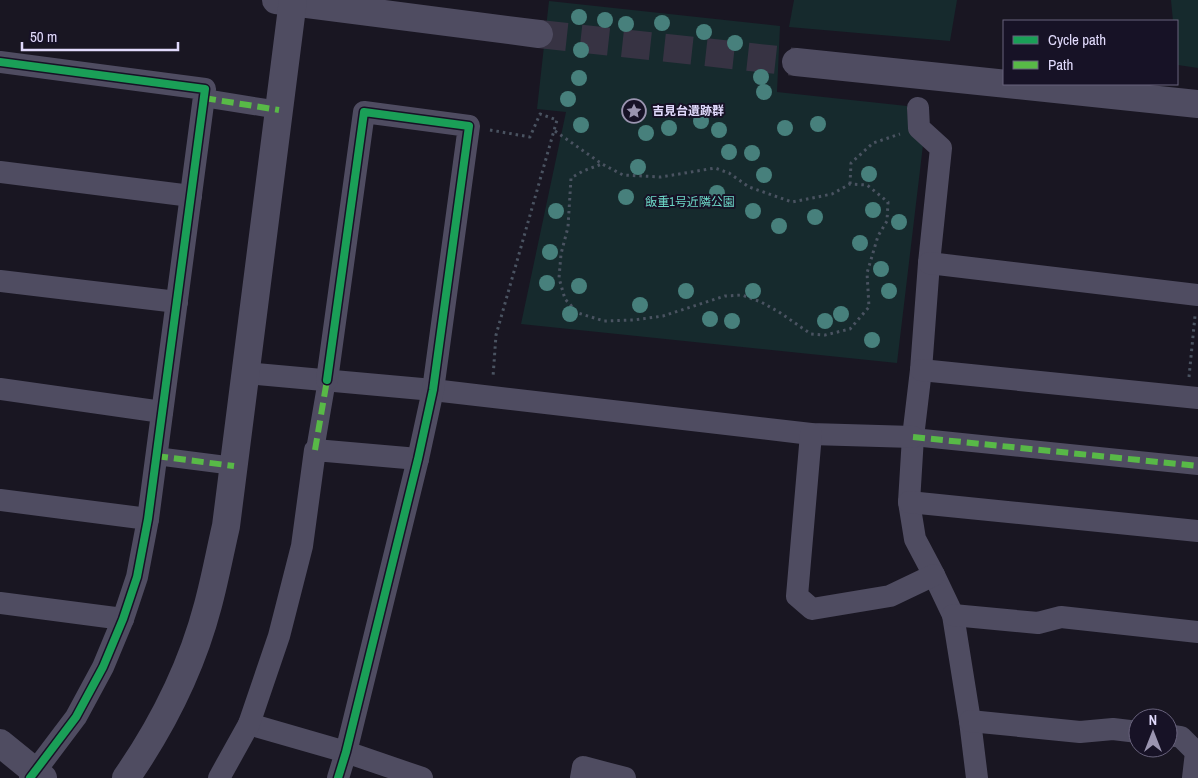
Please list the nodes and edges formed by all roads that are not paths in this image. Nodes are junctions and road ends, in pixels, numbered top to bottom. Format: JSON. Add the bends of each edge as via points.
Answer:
{"nodes":[{"id":1,"x":288,"y":1,"type":"edge"},
{"id":2,"x":539,"y":34,"type":"tunnel mouth"},
{"id":3,"x":0,"y":62,"type":"edge"},
{"id":4,"x":796,"y":62,"type":"tunnel mouth"},
{"id":5,"x":1003,"y":84,"type":"edge"},
{"id":6,"x":1016,"y":85,"type":"edge"},
{"id":7,"x":204,"y":98,"type":"junction"},
{"id":8,"x":1198,"y":104,"type":"edge"},
{"id":9,"x":279,"y":110,"type":"junction"},
{"id":10,"x":918,"y":118,"type":"road end"},
{"id":11,"x":0,"y":172,"type":"edge"},
{"id":12,"x":191,"y":196,"type":"junction"},
{"id":13,"x":929,"y":263,"type":"junction"},
{"id":14,"x":0,"y":281,"type":"edge"},
{"id":15,"x":1198,"y":295,"type":"edge"},
{"id":16,"x":177,"y":302,"type":"junction"},
{"id":17,"x":921,"y":370,"type":"junction"},
{"id":18,"x":246,"y":373,"type":"junction"},
{"id":19,"x":327,"y":380,"type":"junction"},
{"id":20,"x":0,"y":389,"type":"edge"},
{"id":21,"x":433,"y":390,"type":"junction"},
{"id":22,"x":1192,"y":397,"type":"edge"},
{"id":23,"x":162,"y":412,"type":"junction"},
{"id":24,"x":811,"y":434,"type":"junction"},
{"id":25,"x":913,"y":437,"type":"junction"},
{"id":26,"x":315,"y":450,"type":"junction"},
{"id":27,"x":156,"y":456,"type":"junction"},
{"id":28,"x":418,"y":459,"type":"junction"},
{"id":29,"x":234,"y":466,"type":"junction"},
{"id":30,"x":1198,"y":466,"type":"edge"},
{"id":31,"x":0,"y":500,"type":"edge"},
{"id":32,"x":909,"y":502,"type":"junction"},
{"id":33,"x":148,"y":519,"type":"junction"},
{"id":34,"x":1198,"y":531,"type":"edge"},
{"id":35,"x":934,"y":575,"type":"junction"},
{"id":36,"x":0,"y":603,"type":"edge"},
{"id":37,"x":953,"y":615,"type":"junction"},
{"id":38,"x":123,"y":619,"type":"junction"},
{"id":39,"x":1198,"y":632,"type":"edge"},
{"id":40,"x":970,"y":721,"type":"junction"},
{"id":41,"x":249,"y":724,"type":"junction"},
{"id":42,"x":1128,"y":731,"type":"edge"},
{"id":43,"x":1178,"y":737,"type":"edge"},
{"id":44,"x":0,"y":743,"type":"edge"},
{"id":45,"x":346,"y":752,"type":"junction"},
{"id":46,"x":36,"y":776,"type":"edge"},
{"id":47,"x":126,"y":778,"type":"edge"},
{"id":48,"x":219,"y":778,"type":"edge"},
{"id":49,"x":338,"y":778,"type":"edge"},
{"id":50,"x":422,"y":778,"type":"edge"},
{"id":51,"x":581,"y":778,"type":"edge"},
{"id":52,"x":625,"y":778,"type":"edge"},
{"id":53,"x":977,"y":778,"type":"edge"},
{"id":54,"x":1193,"y":778,"type":"edge"}],
"edges":[{"from":1,"to":2,"type":"street"},
{"from":1,"to":9,"type":"street"},
{"from":3,"to":7,"type":"street","via":[[205,89]]},
{"from":4,"to":5,"type":"street"},
{"from":6,"to":8,"type":"street"},
{"from":7,"to":9,"type":"street"},
{"from":7,"to":12,"type":"street"},
{"from":9,"to":18,"type":"street"},
{"from":10,"to":13,"type":"street","via":[[941,148]]},
{"from":11,"to":12,"type":"street"},
{"from":12,"to":16,"type":"street"},
{"from":13,"to":15,"type":"street"},
{"from":13,"to":17,"type":"street"},
{"from":14,"to":16,"type":"street"},
{"from":16,"to":23,"type":"street"},
{"from":17,"to":22,"type":"street"},
{"from":17,"to":25,"type":"street"},
{"from":18,"to":19,"type":"street"},
{"from":18,"to":29,"type":"street"},
{"from":19,"to":21,"type":"street"},
{"from":19,"to":21,"type":"street","via":[[364,112],[469,126]]},
{"from":19,"to":26,"type":"street"},
{"from":20,"to":23,"type":"street"},
{"from":21,"to":24,"type":"street"},
{"from":21,"to":28,"type":"street"},
{"from":23,"to":27,"type":"street"},
{"from":24,"to":25,"type":"street"},
{"from":24,"to":35,"type":"street","via":[[797,596],[812,608],[890,596]]},
{"from":25,"to":30,"type":"street"},
{"from":25,"to":32,"type":"street"},
{"from":26,"to":28,"type":"street"},
{"from":26,"to":41,"type":"street","via":[[302,546],[279,636]]},
{"from":27,"to":29,"type":"street"},
{"from":27,"to":33,"type":"street"},
{"from":28,"to":45,"type":"street"},
{"from":29,"to":47,"type":"street","via":[[226,526],[208,605],[189,661],[162,720]]},
{"from":31,"to":33,"type":"street"},
{"from":32,"to":34,"type":"street"},
{"from":32,"to":35,"type":"street","via":[[915,539]]},
{"from":33,"to":38,"type":"street","via":[[137,576]]},
{"from":35,"to":37,"type":"street"},
{"from":36,"to":38,"type":"street"},
{"from":37,"to":39,"type":"street","via":[[1038,623],[1061,617]]},
{"from":37,"to":40,"type":"street"},
{"from":38,"to":46,"type":"street","via":[[76,717]]},
{"from":40,"to":42,"type":"street","via":[[1080,732]]},
{"from":40,"to":53,"type":"street"},
{"from":41,"to":45,"type":"street"},
{"from":41,"to":48,"type":"street"},
{"from":43,"to":54,"type":"street","via":[[1196,752]]},
{"from":44,"to":46,"type":"street"},
{"from":45,"to":49,"type":"street"},
{"from":45,"to":50,"type":"street"},
{"from":51,"to":52,"type":"street","via":[[583,767]]}]}
